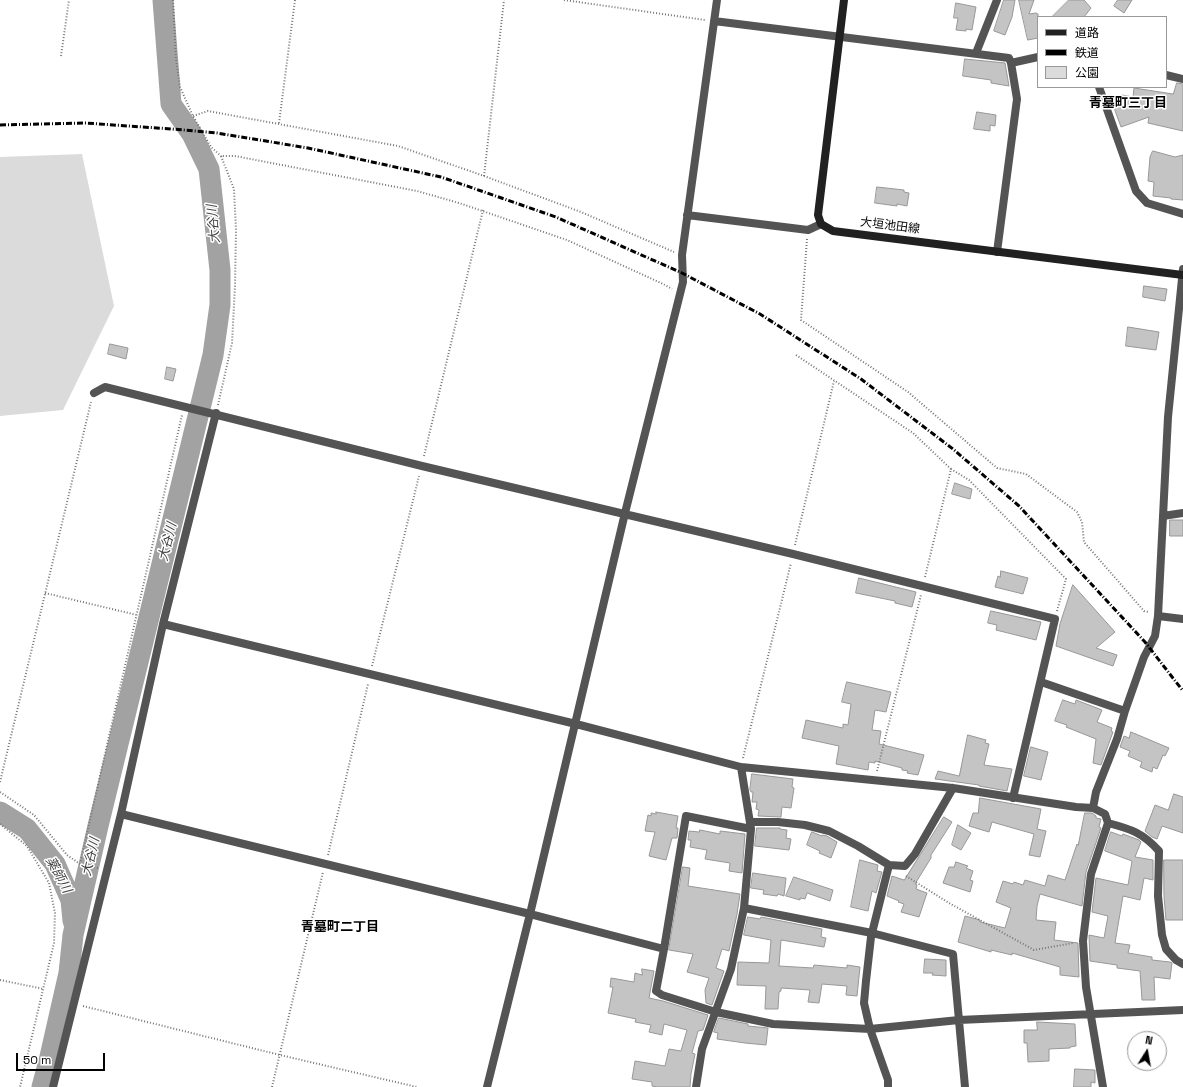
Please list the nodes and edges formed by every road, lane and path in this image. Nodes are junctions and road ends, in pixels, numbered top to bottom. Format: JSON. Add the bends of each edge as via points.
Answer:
{"nodes":[{"id":1,"x":69,"y":0,"type":"edge"},
{"id":2,"x":173,"y":0,"type":"edge"},
{"id":3,"x":295,"y":0,"type":"edge"},
{"id":4,"x":504,"y":0,"type":"edge"},
{"id":5,"x":564,"y":0,"type":"edge"},
{"id":6,"x":717,"y":0,"type":"edge"},
{"id":7,"x":844,"y":0,"type":"edge"},
{"id":8,"x":997,"y":0,"type":"edge"},
{"id":9,"x":714,"y":21,"type":"junction"},
{"id":10,"x":839,"y":36,"type":"junction"},
{"id":11,"x":976,"y":53,"type":"junction"},
{"id":12,"x":61,"y":56,"type":"dead end"},
{"id":13,"x":1037,"y":57,"type":"edge"},
{"id":14,"x":1011,"y":63,"type":"junction"},
{"id":15,"x":1167,"y":75,"type":"edge"},
{"id":16,"x":1183,"y":79,"type":"edge"},
{"id":17,"x":1099,"y":88,"type":"edge"},
{"id":18,"x":193,"y":116,"type":"junction"},
{"id":19,"x":279,"y":123,"type":"junction"},
{"id":20,"x":221,"y":156,"type":"junction"},
{"id":21,"x":484,"y":176,"type":"junction"},
{"id":22,"x":483,"y":210,"type":"junction"},
{"id":23,"x":1183,"y":214,"type":"edge"},
{"id":24,"x":687,"y":215,"type":"junction"},
{"id":25,"x":821,"y":224,"type":"junction"},
{"id":26,"x":808,"y":230,"type":"junction"},
{"id":27,"x":997,"y":252,"type":"junction"},
{"id":28,"x":682,"y":255,"type":"junction"},
{"id":29,"x":1183,"y":273,"type":"edge"},
{"id":30,"x":679,"y":293,"type":"junction"},
{"id":31,"x":796,"y":355,"type":"dead end"},
{"id":32,"x":834,"y":380,"type":"junction"},
{"id":33,"x":94,"y":393,"type":"joint"},
{"id":34,"x":187,"y":407,"type":"junction"},
{"id":35,"x":214,"y":413,"type":"junction"},
{"id":36,"x":422,"y":466,"type":"junction"},
{"id":37,"x":951,"y":469,"type":"dead end"},
{"id":38,"x":625,"y":513,"type":"junction"},
{"id":39,"x":1183,"y":513,"type":"edge"},
{"id":40,"x":1163,"y":516,"type":"junction"},
{"id":41,"x":793,"y":554,"type":"junction"},
{"id":42,"x":46,"y":593,"type":"junction"},
{"id":43,"x":137,"y":615,"type":"junction"},
{"id":44,"x":1158,"y":616,"type":"junction"},
{"id":45,"x":1183,"y":619,"type":"edge"},
{"id":46,"x":163,"y":624,"type":"junction"},
{"id":47,"x":370,"y":675,"type":"junction"},
{"id":48,"x":1041,"y":682,"type":"junction"},
{"id":49,"x":1125,"y":711,"type":"junction"},
{"id":50,"x":576,"y":724,"type":"junction"},
{"id":51,"x":741,"y":767,"type":"junction"},
{"id":52,"x":0,"y":782,"type":"edge"},
{"id":53,"x":953,"y":788,"type":"junction"},
{"id":54,"x":0,"y":792,"type":"edge"},
{"id":55,"x":1012,"y":798,"type":"junction"},
{"id":56,"x":1093,"y":808,"type":"junction"},
{"id":57,"x":121,"y":814,"type":"junction"},
{"id":58,"x":1108,"y":823,"type":"junction"},
{"id":59,"x":0,"y":824,"type":"edge"},
{"id":60,"x":750,"y":826,"type":"junction"},
{"id":61,"x":80,"y":864,"type":"junction"},
{"id":62,"x":325,"y":865,"type":"junction"},
{"id":63,"x":890,"y":865,"type":"junction"},
{"id":64,"x":104,"y":870,"type":"junction"},
{"id":65,"x":744,"y":908,"type":"junction"},
{"id":66,"x":530,"y":914,"type":"junction"},
{"id":67,"x":872,"y":933,"type":"junction"},
{"id":68,"x":1083,"y":941,"type":"junction"},
{"id":69,"x":664,"y":948,"type":"junction"},
{"id":70,"x":1183,"y":964,"type":"edge"},
{"id":71,"x":0,"y":980,"type":"edge"},
{"id":72,"x":44,"y":989,"type":"junction"},
{"id":73,"x":74,"y":1004,"type":"junction"},
{"id":74,"x":1183,"y":1010,"type":"edge"},
{"id":75,"x":716,"y":1012,"type":"junction"},
{"id":76,"x":1091,"y":1014,"type":"junction"},
{"id":77,"x":959,"y":1020,"type":"junction"},
{"id":78,"x":870,"y":1029,"type":"junction"},
{"id":79,"x":280,"y":1055,"type":"junction"},
{"id":80,"x":20,"y":1087,"type":"edge"},
{"id":81,"x":53,"y":1087,"type":"edge"},
{"id":82,"x":272,"y":1087,"type":"edge"},
{"id":83,"x":417,"y":1087,"type":"edge"},
{"id":84,"x":487,"y":1087,"type":"edge"},
{"id":85,"x":696,"y":1087,"type":"edge"},
{"id":86,"x":888,"y":1087,"type":"edge"},
{"id":87,"x":965,"y":1087,"type":"edge"},
{"id":88,"x":1103,"y":1087,"type":"edge"}],
"edges":[{"from":1,"to":12,"type":"path"},
{"from":2,"to":18,"type":"path","via":[[180,87]]},
{"from":3,"to":19,"type":"path"},
{"from":4,"to":21,"type":"path"},
{"from":5,"to":9,"type":"path"},
{"from":6,"to":9,"type":"street"},
{"from":7,"to":10,"type":"main road"},
{"from":8,"to":11,"type":"street"},
{"from":9,"to":10,"type":"street"},
{"from":9,"to":24,"type":"street"},
{"from":10,"to":11,"type":"street"},
{"from":10,"to":25,"type":"main road","via":[[818,215]]},
{"from":11,"to":14,"type":"street","via":[[1009,58]]},
{"from":13,"to":14,"type":"street"},
{"from":14,"to":27,"type":"street","via":[[1017,99]]},
{"from":15,"to":16,"type":"street"},
{"from":17,"to":23,"type":"street","via":[[1136,191],[1147,202]]},
{"from":18,"to":19,"type":"path","via":[[208,111]]},
{"from":18,"to":20,"type":"path","via":[[211,147]]},
{"from":19,"to":21,"type":"path","via":[[398,146]]},
{"from":20,"to":22,"type":"path","via":[[235,156],[417,191]]},
{"from":20,"to":35,"type":"path","via":[[234,189],[236,258],[232,343]]},
{"from":21,"to":28,"type":"path","via":[[581,212]]},
{"from":22,"to":30,"type":"path","via":[[567,240]]},
{"from":22,"to":36,"type":"path"},
{"from":24,"to":26,"type":"street"},
{"from":24,"to":28,"type":"street"},
{"from":25,"to":26,"type":"street"},
{"from":25,"to":27,"type":"main road","name":"大垣池田線","via":[[833,231]]},
{"from":26,"to":44,"type":"path","via":[[801,320],[908,392],[997,468],[1026,474],[1076,512],[1082,522],[1084,542],[1144,611]]},
{"from":27,"to":29,"type":"main road","name":"大垣池田線"},
{"from":28,"to":30,"type":"street","via":[[683,282]]},
{"from":29,"to":40,"type":"street","via":[[1168,417]]},
{"from":30,"to":38,"type":"street"},
{"from":31,"to":32,"type":"path"},
{"from":32,"to":37,"type":"path","via":[[913,433]]},
{"from":32,"to":41,"type":"path"},
{"from":33,"to":34,"type":"street","via":[[105,387]]},
{"from":33,"to":42,"type":"path"},
{"from":34,"to":35,"type":"street"},
{"from":34,"to":43,"type":"path"},
{"from":35,"to":36,"type":"street"},
{"from":35,"to":46,"type":"street"},
{"from":36,"to":38,"type":"street"},
{"from":36,"to":47,"type":"path"},
{"from":38,"to":41,"type":"street"},
{"from":38,"to":50,"type":"street"},
{"from":39,"to":40,"type":"street"},
{"from":40,"to":44,"type":"street"},
{"from":41,"to":48,"type":"street","via":[[1055,619]]},
{"from":41,"to":51,"type":"path"},
{"from":42,"to":43,"type":"path"},
{"from":42,"to":52,"type":"path"},
{"from":43,"to":61,"type":"path"},
{"from":44,"to":45,"type":"street"},
{"from":44,"to":49,"type":"street","via":[[1155,636],[1144,657]]},
{"from":46,"to":47,"type":"street"},
{"from":46,"to":57,"type":"street"},
{"from":47,"to":50,"type":"street"},
{"from":47,"to":62,"type":"path"},
{"from":48,"to":49,"type":"street"},
{"from":48,"to":55,"type":"street"},
{"from":49,"to":56,"type":"street","via":[[1096,792]]},
{"from":50,"to":51,"type":"street"},
{"from":50,"to":66,"type":"street"},
{"from":51,"to":53,"type":"street"},
{"from":51,"to":60,"type":"street"},
{"from":53,"to":55,"type":"street"},
{"from":53,"to":63,"type":"street","via":[[915,854],[905,866]]},
{"from":54,"to":61,"type":"path","via":[[34,815],[68,855]]},
{"from":55,"to":56,"type":"street"},
{"from":56,"to":58,"type":"street","via":[[1105,814]]},
{"from":57,"to":62,"type":"street"},
{"from":57,"to":64,"type":"street"},
{"from":58,"to":68,"type":"street","via":[[1091,874]]},
{"from":58,"to":70,"type":"street","via":[[1128,828],[1148,839],[1159,851],[1158,896],[1162,935],[1166,949]]},
{"from":59,"to":72,"type":"path","via":[[27,846],[49,883],[55,913],[54,943]]},
{"from":60,"to":63,"type":"street","via":[[778,822],[829,831]]},
{"from":60,"to":65,"type":"street"},
{"from":60,"to":69,"type":"street","via":[[686,816]]},
{"from":61,"to":64,"type":"path"},
{"from":62,"to":66,"type":"street"},
{"from":62,"to":79,"type":"path"},
{"from":63,"to":67,"type":"street"},
{"from":63,"to":68,"type":"path","via":[[949,903],[1034,950]]},
{"from":64,"to":73,"type":"street"},
{"from":65,"to":67,"type":"street"},
{"from":65,"to":75,"type":"street","via":[[731,969]]},
{"from":66,"to":69,"type":"street"},
{"from":66,"to":84,"type":"street"},
{"from":67,"to":77,"type":"street","via":[[953,954]]},
{"from":67,"to":78,"type":"street","via":[[864,1003]]},
{"from":68,"to":76,"type":"street","via":[[1086,987]]},
{"from":69,"to":75,"type":"street","via":[[656,991]]},
{"from":71,"to":72,"type":"path"},
{"from":72,"to":80,"type":"path"},
{"from":73,"to":79,"type":"path"},
{"from":73,"to":81,"type":"street"},
{"from":74,"to":76,"type":"street"},
{"from":75,"to":78,"type":"street","via":[[773,1024]]},
{"from":75,"to":85,"type":"street","via":[[702,1049]]},
{"from":76,"to":77,"type":"street"},
{"from":76,"to":88,"type":"street"},
{"from":77,"to":78,"type":"street"},
{"from":77,"to":87,"type":"street"},
{"from":78,"to":86,"type":"street","via":[[888,1080]]},
{"from":79,"to":82,"type":"path"},
{"from":79,"to":83,"type":"path"}]}
